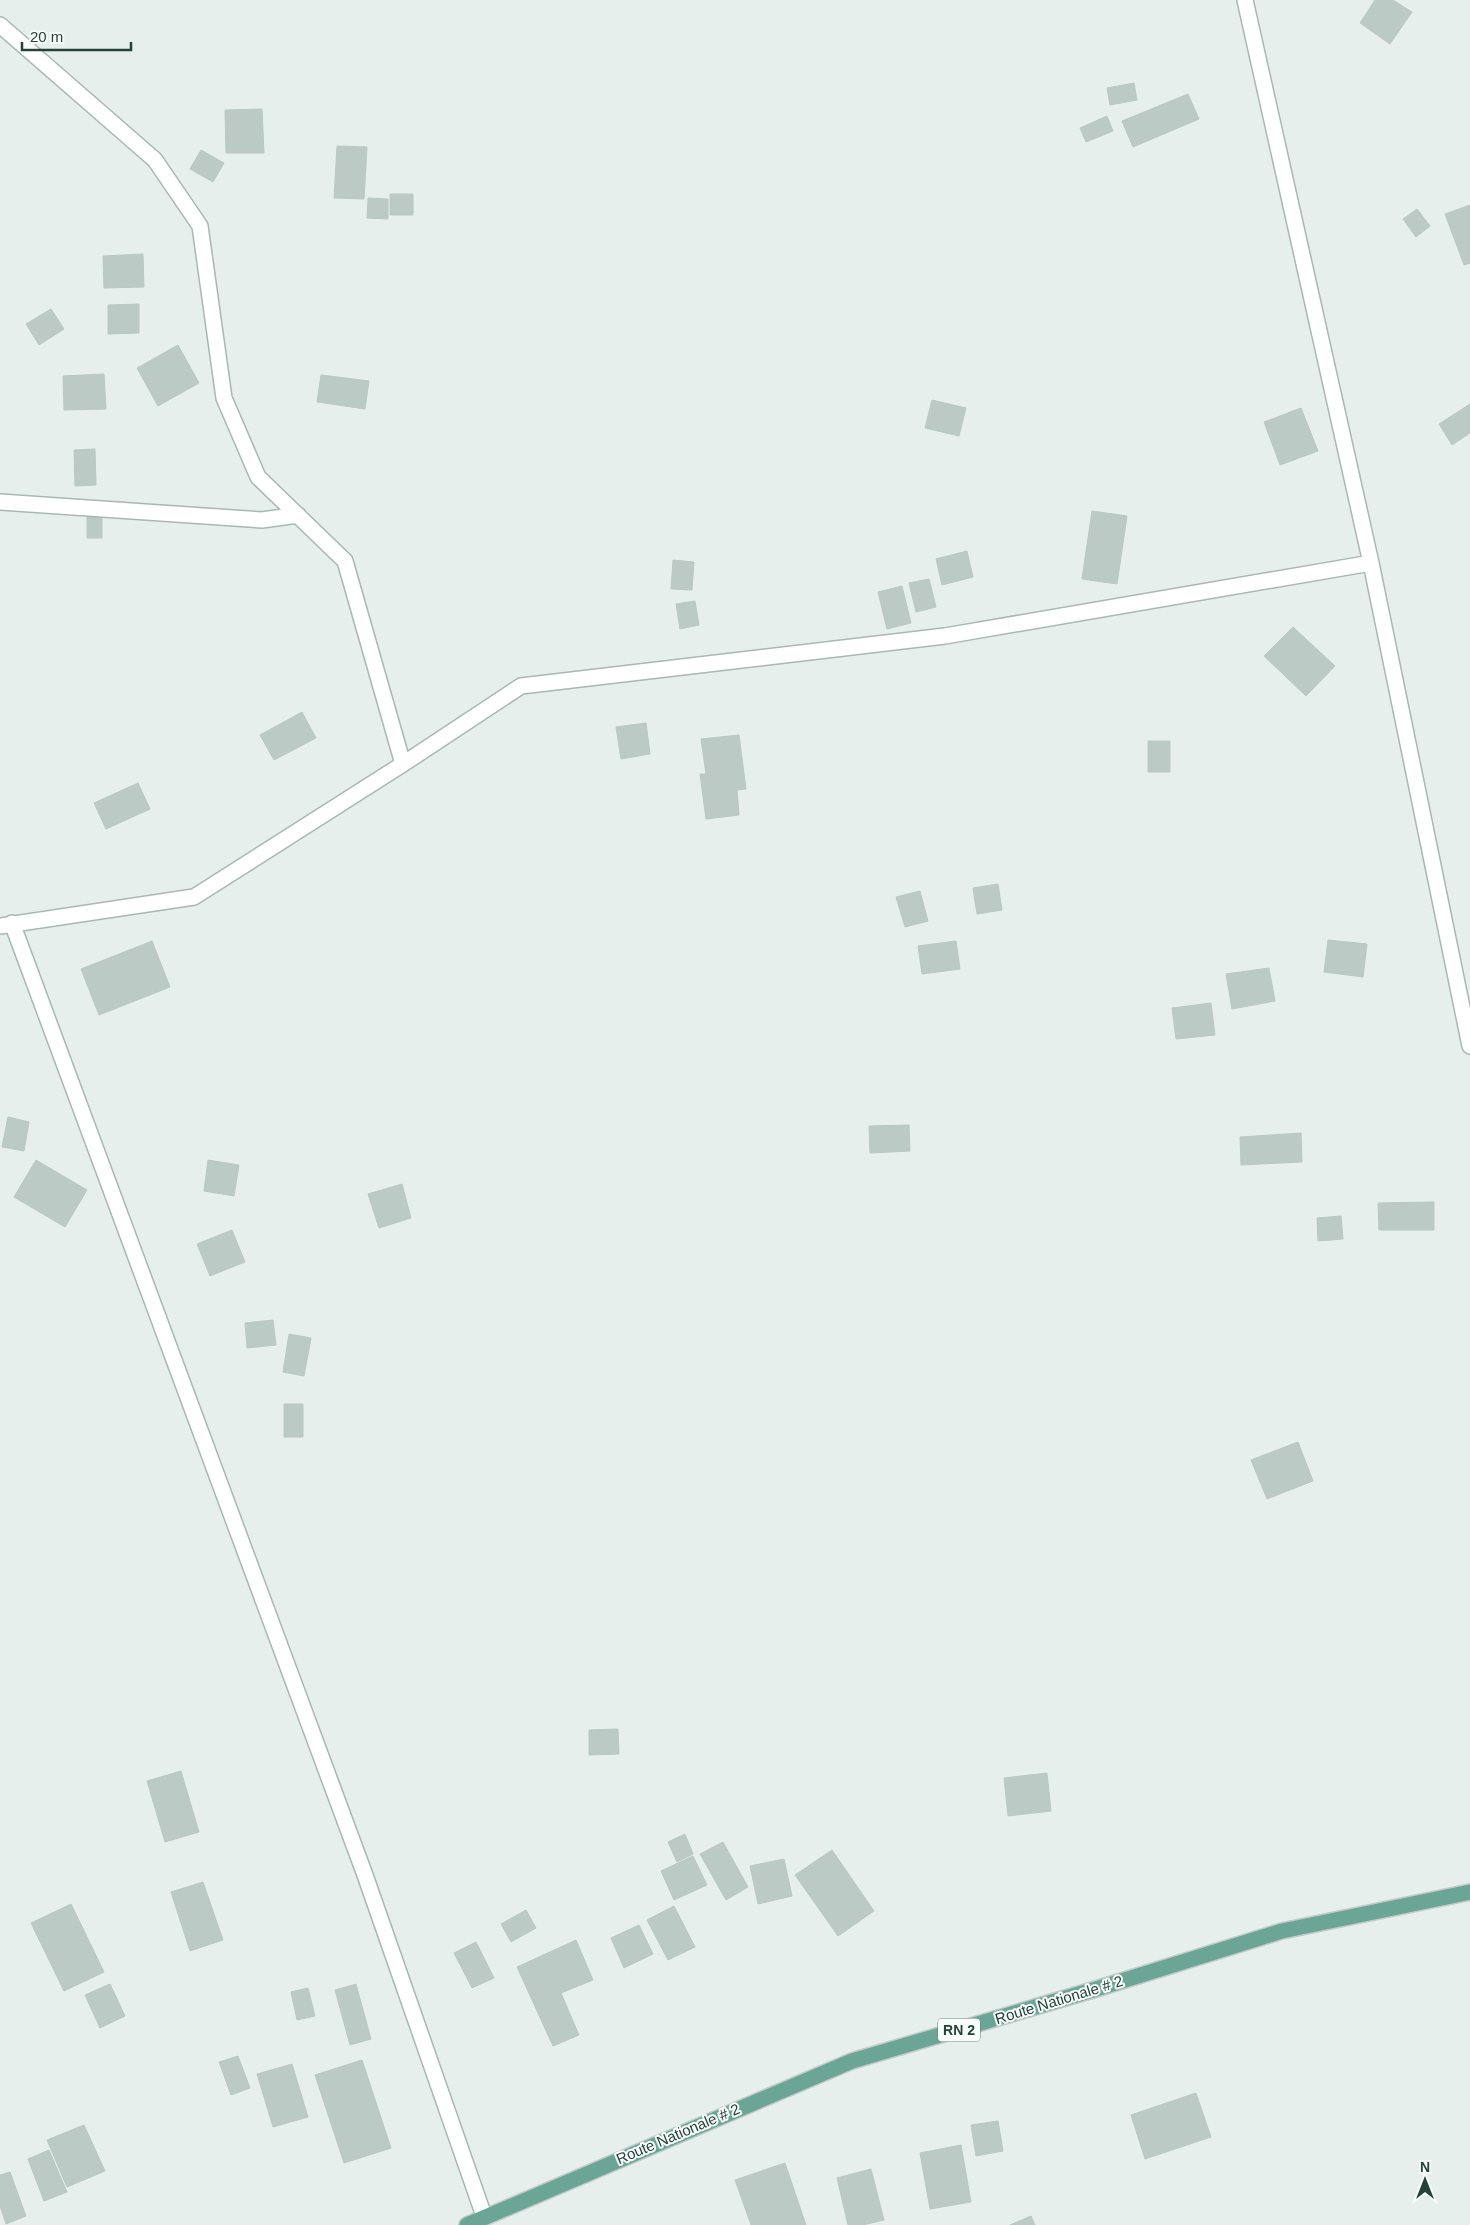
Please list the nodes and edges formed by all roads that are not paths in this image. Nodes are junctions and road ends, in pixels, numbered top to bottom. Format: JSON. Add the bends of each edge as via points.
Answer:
{"nodes":[{"id":1,"x":1245,"y":0,"type":"edge"},
{"id":2,"x":0,"y":24,"type":"edge"},
{"id":3,"x":0,"y":502,"type":"edge"},
{"id":4,"x":298,"y":515,"type":"junction"},
{"id":5,"x":1371,"y":563,"type":"junction"},
{"id":6,"x":403,"y":764,"type":"junction"},
{"id":7,"x":6,"y":924,"type":"edge"},
{"id":8,"x":1470,"y":1046,"type":"edge"},
{"id":9,"x":1470,"y":1892,"type":"edge"},
{"id":10,"x":484,"y":2216,"type":"junction"},
{"id":11,"x":467,"y":2225,"type":"edge"}],
"edges":[{"from":1,"to":5,"type":"street"},
{"from":2,"to":4,"type":"street","via":[[155,160],[200,226],[224,398],[258,477]]},
{"from":3,"to":4,"type":"street","via":[[262,520]]},
{"from":4,"to":6,"type":"street","via":[[345,561]]},
{"from":5,"to":6,"type":"street","via":[[946,636],[521,686]]},
{"from":5,"to":8,"type":"street"},
{"from":6,"to":7,"type":"street","via":[[194,897]]},
{"from":7,"to":10,"type":"street","via":[[362,1866]]},
{"from":9,"to":10,"type":"main road","name":"Route Nationale # 2","number":"RN 2","via":[[1282,1932],[852,2061]]},
{"from":10,"to":11,"type":"main road","name":"Route Nationale # 2","number":"RN 2"}]}
